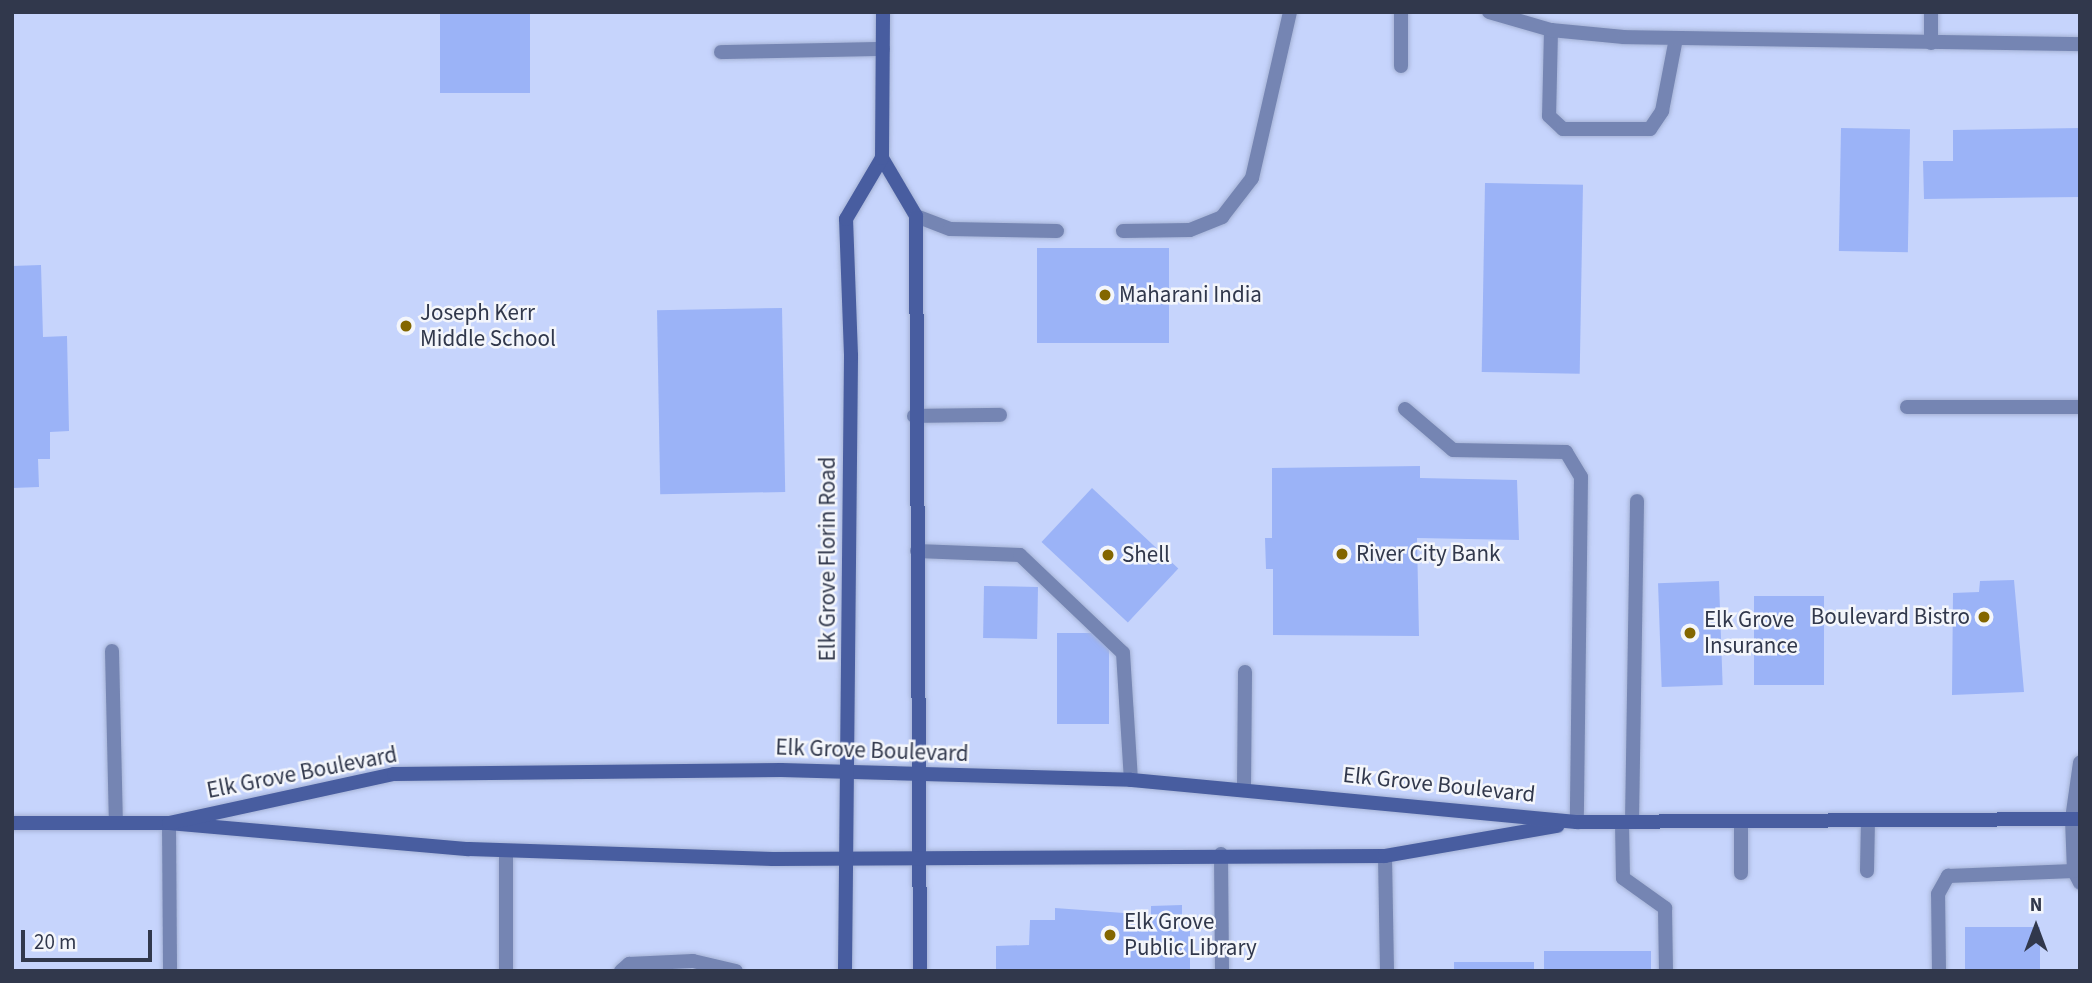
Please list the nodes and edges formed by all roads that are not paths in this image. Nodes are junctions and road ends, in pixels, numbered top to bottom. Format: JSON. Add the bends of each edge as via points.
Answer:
{"nodes":[{"id":1,"x":883,"y":12,"type":"edge"},
{"id":2,"x":1290,"y":12,"type":"edge"},
{"id":3,"x":1401,"y":12,"type":"edge"},
{"id":4,"x":1489,"y":12,"type":"edge"},
{"id":5,"x":1931,"y":12,"type":"edge"},
{"id":6,"x":1551,"y":30,"type":"junction"},
{"id":7,"x":1676,"y":38,"type":"junction"},
{"id":8,"x":1931,"y":43,"type":"junction"},
{"id":9,"x":2080,"y":44,"type":"edge"},
{"id":10,"x":884,"y":49,"type":"junction"},
{"id":11,"x":721,"y":52,"type":"dead end"},
{"id":12,"x":1401,"y":66,"type":"dead end"},
{"id":13,"x":882,"y":158,"type":"junction"},
{"id":14,"x":916,"y":216,"type":"junction"},
{"id":15,"x":1057,"y":231,"type":"dead end"},
{"id":16,"x":1123,"y":231,"type":"dead end"},
{"id":17,"x":1907,"y":407,"type":"dead end"},
{"id":18,"x":2080,"y":407,"type":"edge"},
{"id":19,"x":1405,"y":409,"type":"dead end"},
{"id":20,"x":1000,"y":415,"type":"dead end"},
{"id":21,"x":914,"y":416,"type":"junction"},
{"id":22,"x":1637,"y":501,"type":"dead end"},
{"id":23,"x":916,"y":551,"type":"junction"},
{"id":24,"x":112,"y":651,"type":"dead end"},
{"id":25,"x":1245,"y":672,"type":"dead end"},
{"id":26,"x":2080,"y":763,"type":"edge"},
{"id":27,"x":848,"y":772,"type":"junction"},
{"id":28,"x":916,"y":775,"type":"junction"},
{"id":29,"x":1131,"y":780,"type":"junction"},
{"id":30,"x":1244,"y":788,"type":"junction"},
{"id":31,"x":2076,"y":819,"type":"edge"},
{"id":32,"x":1868,"y":821,"type":"junction"},
{"id":33,"x":1577,"y":822,"type":"junction"},
{"id":34,"x":1627,"y":822,"type":"junction"},
{"id":35,"x":1741,"y":822,"type":"junction"},
{"id":36,"x":12,"y":823,"type":"edge"},
{"id":37,"x":116,"y":823,"type":"junction"},
{"id":38,"x":169,"y":823,"type":"junction"},
{"id":39,"x":506,"y":850,"type":"junction"},
{"id":40,"x":1221,"y":854,"type":"junction"},
{"id":41,"x":1385,"y":856,"type":"junction"},
{"id":42,"x":917,"y":858,"type":"junction"},
{"id":43,"x":845,"y":859,"type":"junction"},
{"id":44,"x":1867,"y":871,"type":"dead end"},
{"id":45,"x":1741,"y":873,"type":"dead end"},
{"id":46,"x":2077,"y":877,"type":"edge"},
{"id":47,"x":170,"y":971,"type":"edge"},
{"id":48,"x":506,"y":971,"type":"edge"},
{"id":49,"x":621,"y":971,"type":"edge"},
{"id":50,"x":736,"y":971,"type":"edge"},
{"id":51,"x":845,"y":971,"type":"edge"},
{"id":52,"x":920,"y":971,"type":"edge"},
{"id":53,"x":1222,"y":971,"type":"edge"},
{"id":54,"x":1387,"y":971,"type":"edge"},
{"id":55,"x":1666,"y":971,"type":"edge"},
{"id":56,"x":1940,"y":971,"type":"edge"}],
"edges":[{"from":1,"to":10,"type":"main road","name":"Elk Grove Florin Road"},
{"from":2,"to":16,"type":"street","via":[[1252,178],[1222,217],[1190,230]]},
{"from":3,"to":12,"type":"street"},
{"from":4,"to":6,"type":"street"},
{"from":5,"to":8,"type":"street"},
{"from":6,"to":7,"type":"street"},
{"from":6,"to":7,"type":"street","via":[[1549,116],[1563,129],[1650,129],[1662,111]]},
{"from":7,"to":8,"type":"street"},
{"from":8,"to":9,"type":"street"},
{"from":10,"to":11,"type":"street"},
{"from":10,"to":13,"type":"main road","name":"Elk Grove Florin Road"},
{"from":13,"to":14,"type":"main road"},
{"from":13,"to":27,"type":"main road","name":"Elk Grove Florin Road","via":[[846,219],[851,355]]},
{"from":14,"to":15,"type":"street","via":[[950,229]]},
{"from":14,"to":21,"type":"main road"},
{"from":17,"to":18,"type":"street"},
{"from":19,"to":33,"type":"street","via":[[1453,450],[1566,452],[1581,477]]},
{"from":20,"to":21,"type":"street"},
{"from":21,"to":23,"type":"main road"},
{"from":22,"to":34,"type":"street"},
{"from":23,"to":28,"type":"main road"},
{"from":23,"to":29,"type":"street","via":[[1020,555],[1124,653]]},
{"from":24,"to":37,"type":"street"},
{"from":25,"to":30,"type":"street"},
{"from":26,"to":31,"type":"street"},
{"from":27,"to":28,"type":"main road","name":"Elk Grove Boulevard"},
{"from":27,"to":38,"type":"main road","name":"Elk Grove Boulevard","via":[[394,774]]},
{"from":27,"to":43,"type":"main road","name":"Elk Grove Florin Road"},
{"from":28,"to":29,"type":"main road","name":"Elk Grove Boulevard"},
{"from":28,"to":42,"type":"main road"},
{"from":29,"to":30,"type":"main road","name":"Elk Grove Boulevard"},
{"from":30,"to":33,"type":"main road","name":"Elk Grove Boulevard"},
{"from":31,"to":32,"type":"main road","name":"Elk Grove Boulevard"},
{"from":31,"to":46,"type":"street"},
{"from":32,"to":35,"type":"main road","name":"Elk Grove Boulevard"},
{"from":32,"to":44,"type":"street"},
{"from":33,"to":34,"type":"main road","name":"Elk Grove Boulevard"},
{"from":33,"to":41,"type":"main road","name":"Elk Grove Boulevard"},
{"from":34,"to":35,"type":"main road","name":"Elk Grove Boulevard"},
{"from":34,"to":55,"type":"street","via":[[1623,878],[1665,908]]},
{"from":35,"to":45,"type":"street"},
{"from":36,"to":37,"type":"main road","name":"Elk Grove Boulevard"},
{"from":37,"to":38,"type":"main road","name":"Elk Grove Boulevard"},
{"from":38,"to":39,"type":"main road","name":"Elk Grove Boulevard"},
{"from":38,"to":47,"type":"street"},
{"from":39,"to":43,"type":"main road","name":"Elk Grove Boulevard"},
{"from":39,"to":48,"type":"street"},
{"from":40,"to":41,"type":"main road","name":"Elk Grove Boulevard"},
{"from":40,"to":42,"type":"main road","name":"Elk Grove Boulevard"},
{"from":40,"to":53,"type":"street"},
{"from":41,"to":54,"type":"street"},
{"from":42,"to":43,"type":"main road","name":"Elk Grove Boulevard"},
{"from":42,"to":52,"type":"main road"},
{"from":43,"to":51,"type":"main road","name":"Elk Grove Florin Road"},
{"from":46,"to":56,"type":"street","via":[[1948,876],[1938,894]]},
{"from":49,"to":50,"type":"street","via":[[629,964],[692,961]]}]}
